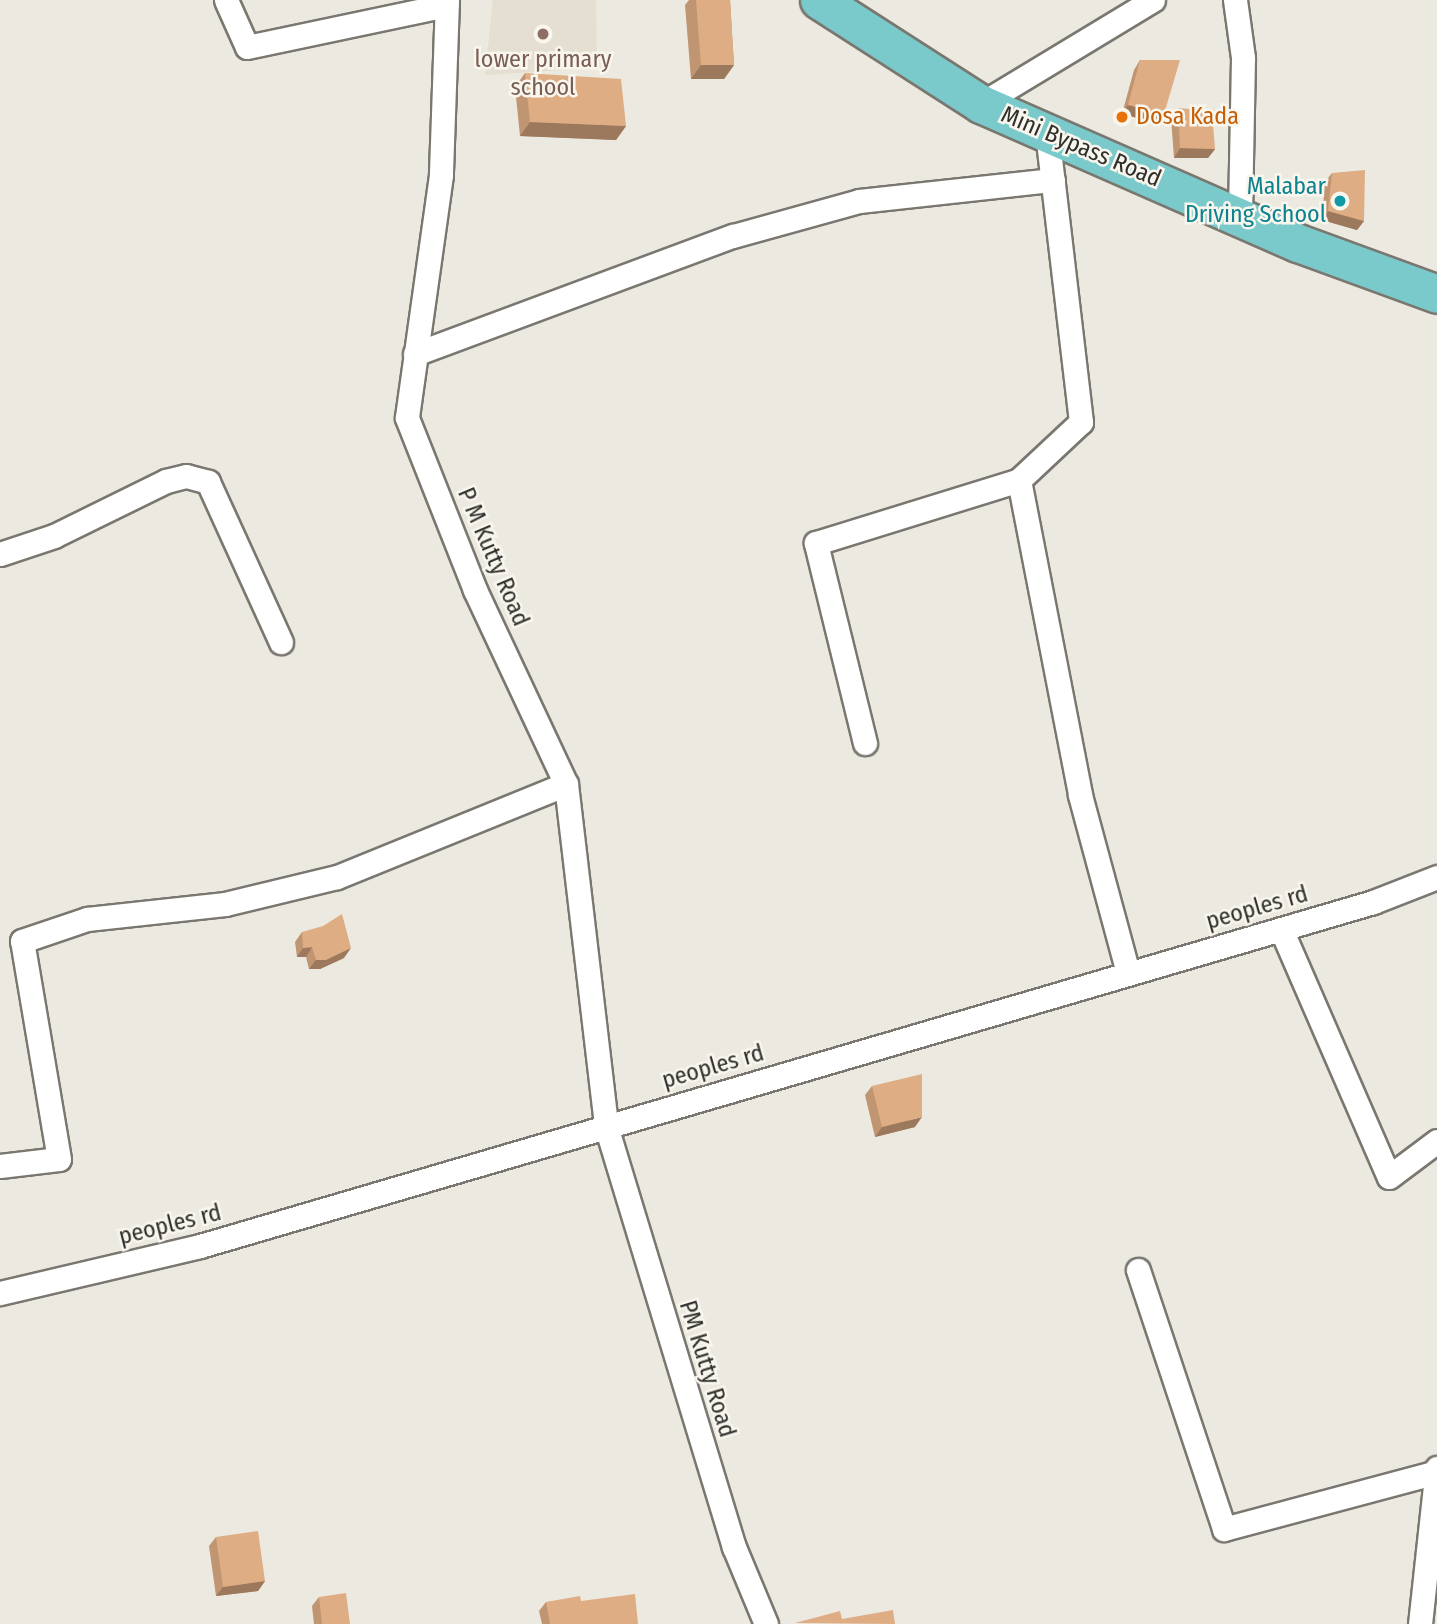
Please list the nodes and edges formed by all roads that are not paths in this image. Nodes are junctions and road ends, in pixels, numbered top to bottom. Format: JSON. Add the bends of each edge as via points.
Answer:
{"nodes":[{"id":1,"x":226,"y":0,"type":"edge"},
{"id":2,"x":819,"y":0,"type":"edge"},
{"id":3,"x":1153,"y":0,"type":"edge"},
{"id":4,"x":1235,"y":0,"type":"edge"},
{"id":5,"x":447,"y":3,"type":"edge"},
{"id":6,"x":981,"y":104,"type":"junction"},
{"id":7,"x":1047,"y":132,"type":"junction"},
{"id":8,"x":1053,"y":180,"type":"junction"},
{"id":9,"x":1240,"y":217,"type":"junction"},
{"id":10,"x":1437,"y":294,"type":"edge"},
{"id":11,"x":415,"y":354,"type":"junction"},
{"id":12,"x":1019,"y":480,"type":"junction"},
{"id":13,"x":0,"y":554,"type":"edge"},
{"id":14,"x":281,"y":642,"type":"dead end"},
{"id":15,"x":865,"y":743,"type":"dead end"},
{"id":16,"x":566,"y":784,"type":"junction"},
{"id":17,"x":1437,"y":877,"type":"edge"},
{"id":18,"x":1280,"y":929,"type":"junction"},
{"id":19,"x":1128,"y":973,"type":"junction"},
{"id":20,"x":606,"y":1126,"type":"junction"},
{"id":21,"x":1437,"y":1141,"type":"edge"},
{"id":22,"x":0,"y":1166,"type":"edge"},
{"id":23,"x":1138,"y":1270,"type":"dead end"},
{"id":24,"x":0,"y":1293,"type":"edge"},
{"id":25,"x":1437,"y":1470,"type":"edge"},
{"id":26,"x":766,"y":1624,"type":"edge"},
{"id":27,"x":1420,"y":1624,"type":"edge"}],
"edges":[{"from":1,"to":5,"type":"street","via":[[247,47]]},
{"from":2,"to":6,"type":"main road","name":"Mini Bypass Road"},
{"from":3,"to":6,"type":"street"},
{"from":4,"to":9,"type":"street","via":[[1243,58]]},
{"from":5,"to":11,"type":"street","name":"P M Kutty Road","via":[[441,175]]},
{"from":6,"to":7,"type":"main road","name":"Mini Bypass Road"},
{"from":7,"to":8,"type":"street"},
{"from":7,"to":9,"type":"main road","name":"Mini Bypass Road"},
{"from":8,"to":11,"type":"street","via":[[859,201],[733,236]]},
{"from":8,"to":12,"type":"street","via":[[1081,422]]},
{"from":9,"to":10,"type":"main road","name":"Mini Bypass Road"},
{"from":11,"to":16,"type":"street","name":"P M Kutty Road","via":[[407,418],[475,590]]},
{"from":12,"to":15,"type":"street","via":[[816,543]]},
{"from":12,"to":19,"type":"street","via":[[1080,795]]},
{"from":13,"to":14,"type":"street","via":[[54,536],[166,481],[186,476],[208,482]]},
{"from":16,"to":20,"type":"street","name":"P M Kutty Road"},
{"from":16,"to":22,"type":"street","via":[[337,877],[225,904],[87,919],[22,941],[59,1158]]},
{"from":17,"to":18,"type":"street","name":"peoples rd","via":[[1373,902]]},
{"from":18,"to":19,"type":"street","name":"peoples rd"},
{"from":18,"to":21,"type":"street","via":[[1390,1177]]},
{"from":19,"to":20,"type":"street","name":"peoples rd"},
{"from":20,"to":24,"type":"street","name":"peoples rd","via":[[200,1246]]},
{"from":20,"to":26,"type":"street","name":"PM Kutty Road","via":[[734,1547]]},
{"from":23,"to":25,"type":"street","via":[[1224,1529]]},
{"from":25,"to":27,"type":"street"}]}
